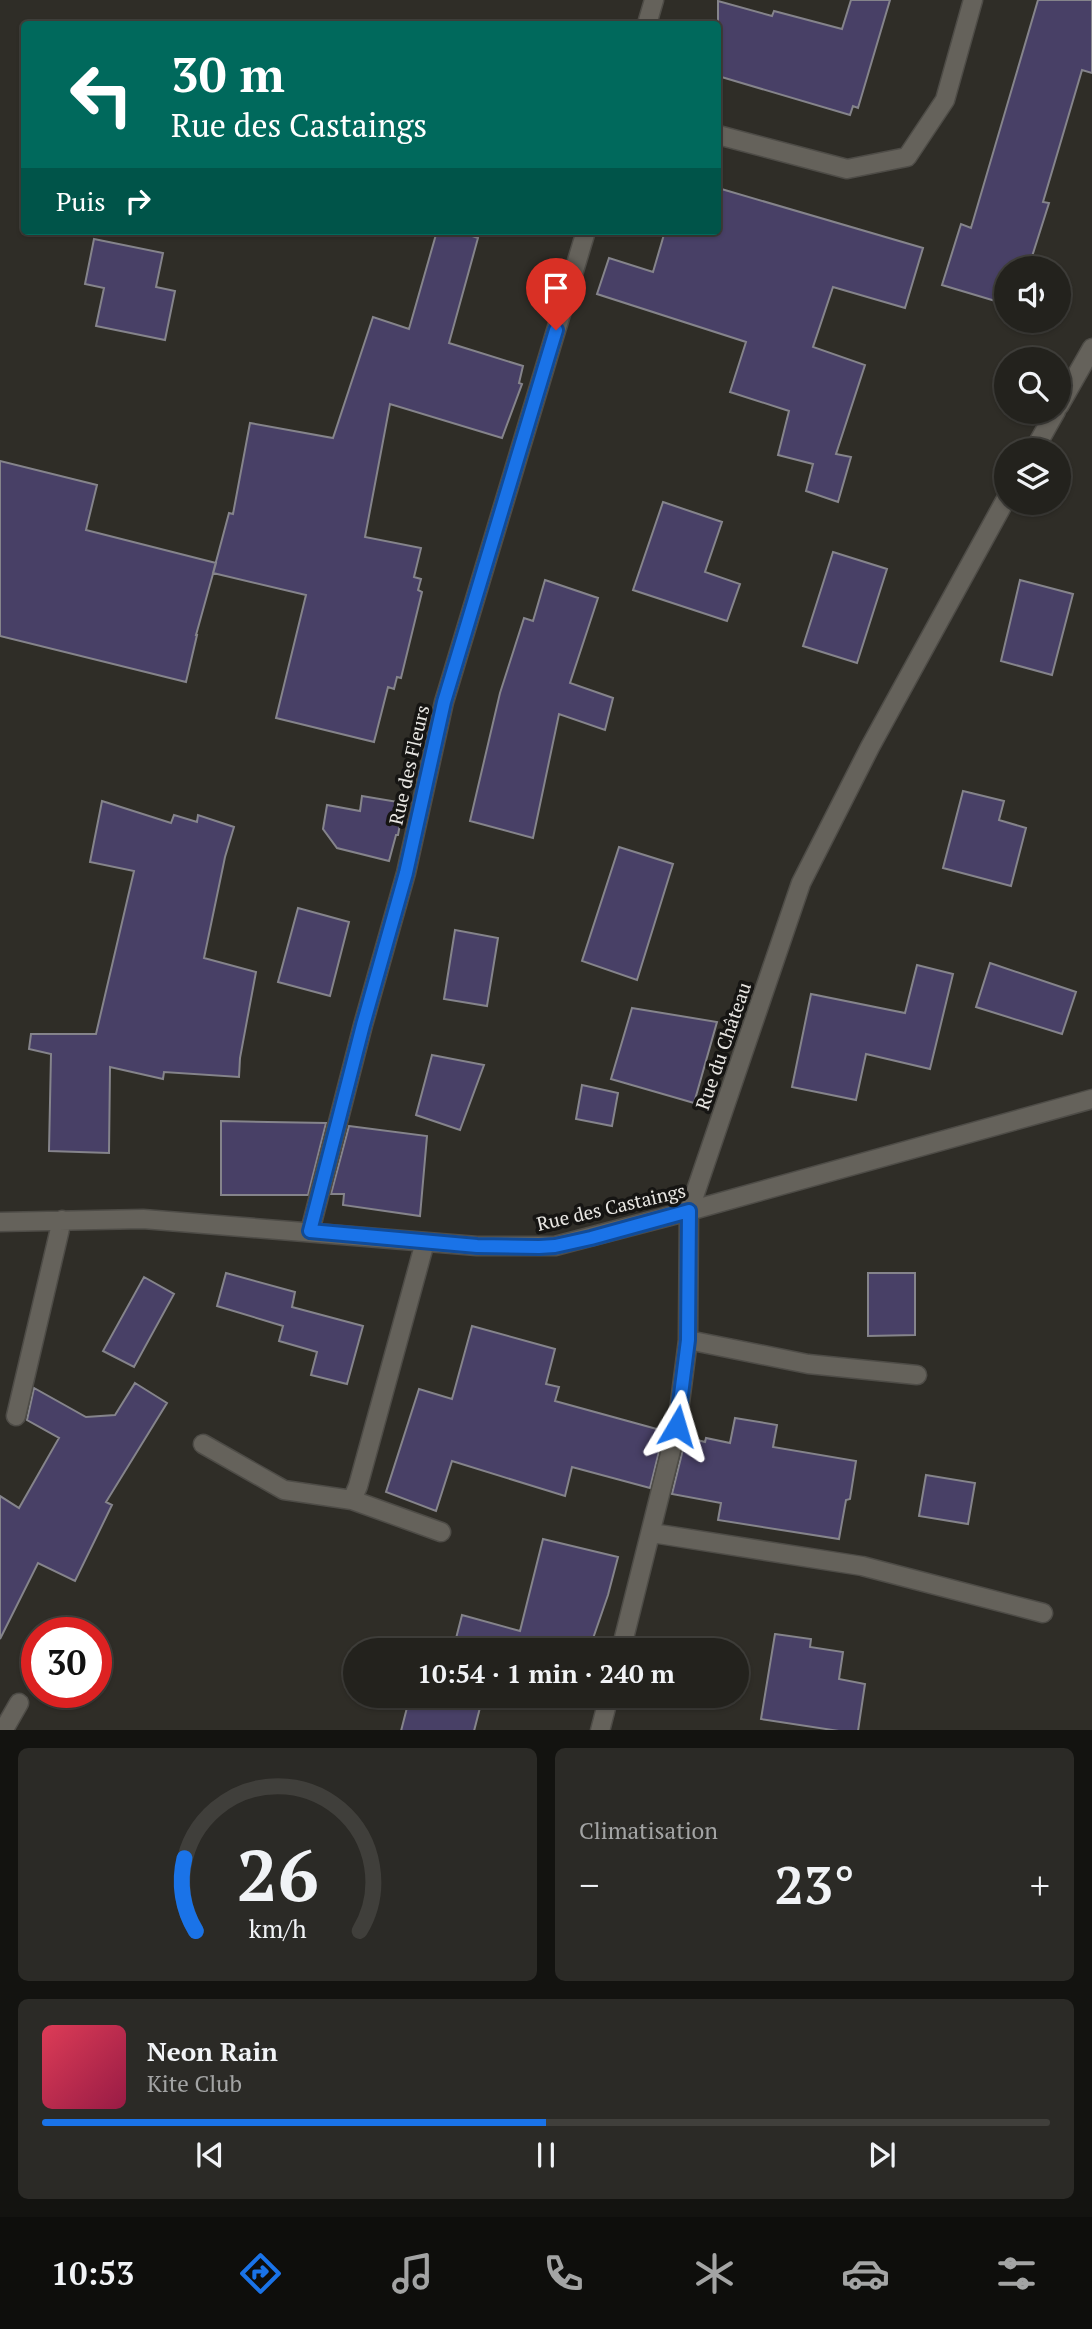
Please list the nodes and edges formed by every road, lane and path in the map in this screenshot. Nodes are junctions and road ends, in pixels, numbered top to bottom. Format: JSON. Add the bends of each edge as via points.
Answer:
{"nodes":[{"id":1,"x":654,"y":0,"type":"edge"},
{"id":2,"x":973,"y":0,"type":"edge"},
{"id":3,"x":648,"y":21,"type":"edge"},
{"id":4,"x":721,"y":136,"type":"edge"},
{"id":5,"x":585,"y":235,"type":"edge"},
{"id":6,"x":1092,"y":348,"type":"edge"},
{"id":7,"x":1071,"y":385,"type":"edge"},
{"id":8,"x":997,"y":515,"type":"edge"},
{"id":9,"x":1092,"y":1099,"type":"edge"},
{"id":10,"x":689,"y":1211,"type":"junction"},
{"id":11,"x":62,"y":1220,"type":"junction"},
{"id":12,"x":0,"y":1222,"type":"edge"},
{"id":13,"x":310,"y":1231,"type":"junction"},
{"id":14,"x":425,"y":1242,"type":"junction"},
{"id":15,"x":688,"y":1340,"type":"junction"},
{"id":16,"x":917,"y":1375,"type":"dead end"},
{"id":17,"x":16,"y":1416,"type":"dead end"},
{"id":18,"x":203,"y":1444,"type":"dead end"},
{"id":19,"x":352,"y":1500,"type":"junction"},
{"id":20,"x":442,"y":1532,"type":"dead end"},
{"id":21,"x":652,"y":1533,"type":"junction"},
{"id":22,"x":1044,"y":1613,"type":"dead end"},
{"id":23,"x":624,"y":1638,"type":"edge"},
{"id":24,"x":19,"y":1703,"type":"dead end"},
{"id":25,"x":606,"y":1708,"type":"edge"},
{"id":26,"x":4,"y":1730,"type":"edge"},
{"id":27,"x":600,"y":1730,"type":"edge"}],
"edges":[{"from":1,"to":3,"type":"street"},
{"from":2,"to":4,"type":"street","via":[[945,100],[907,157],[847,169]]},
{"from":5,"to":13,"type":"street","name":"Rue des Fleurs","via":[[444,702],[406,873]]},
{"from":6,"to":7,"type":"street"},
{"from":8,"to":10,"type":"street","name":"Rue du Château","via":[[801,883]]},
{"from":9,"to":10,"type":"street","name":"Rue des Castaings"},
{"from":10,"to":14,"type":"street","name":"Rue des Castaings","via":[[555,1246]]},
{"from":10,"to":15,"type":"street","name":"Rue du Château"},
{"from":11,"to":12,"type":"street","name":"Rue des Castaings"},
{"from":11,"to":13,"type":"street","name":"Rue des Castaings","via":[[143,1219]]},
{"from":11,"to":17,"type":"street"},
{"from":13,"to":14,"type":"street","name":"Rue des Castaings"},
{"from":14,"to":19,"type":"street"},
{"from":15,"to":16,"type":"street","via":[[808,1364]]},
{"from":15,"to":21,"type":"street","name":"Rue du Château","via":[[677,1426]]},
{"from":18,"to":19,"type":"street","via":[[284,1490]]},
{"from":19,"to":20,"type":"street"},
{"from":21,"to":22,"type":"street","via":[[862,1566]]},
{"from":21,"to":23,"type":"street","name":"Rue du Château"},
{"from":24,"to":26,"type":"street"},
{"from":25,"to":27,"type":"street"}]}
